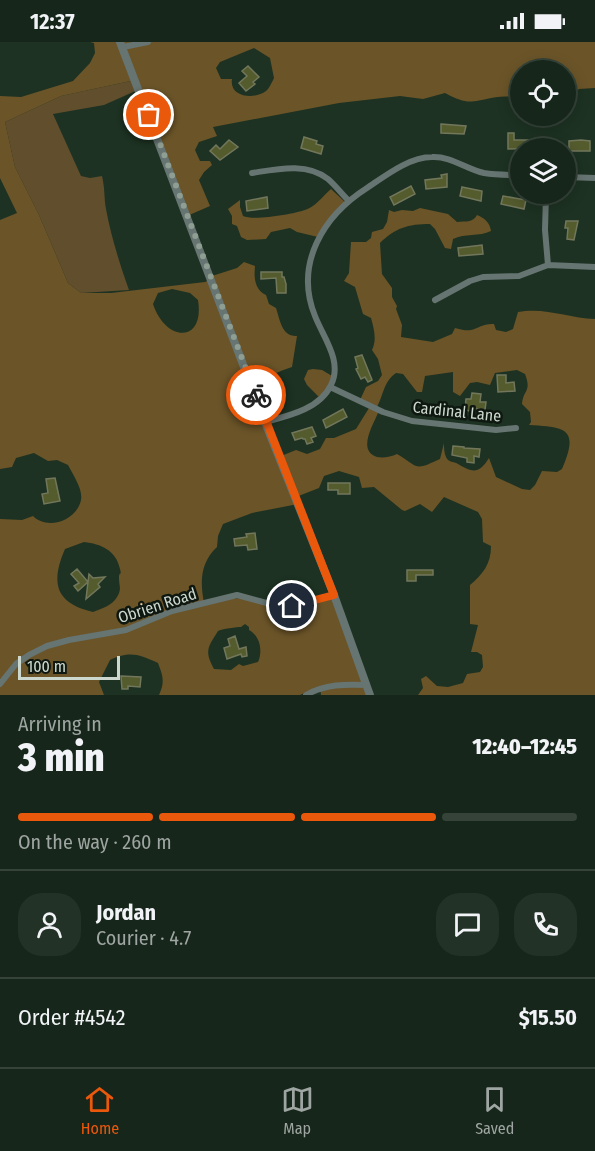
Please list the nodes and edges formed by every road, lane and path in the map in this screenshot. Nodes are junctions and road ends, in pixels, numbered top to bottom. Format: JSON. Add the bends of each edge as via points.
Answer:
{"nodes":[{"id":1,"x":148,"y":42,"type":"edge"},
{"id":2,"x":121,"y":45,"type":"edge"},
{"id":3,"x":252,"y":172,"type":"dead end"},
{"id":4,"x":510,"y":175,"type":"edge"},
{"id":5,"x":576,"y":177,"type":"edge"},
{"id":6,"x":595,"y":178,"type":"edge"},
{"id":7,"x":348,"y":200,"type":"junction"},
{"id":8,"x":545,"y":204,"type":"edge"},
{"id":9,"x":548,"y":265,"type":"junction"},
{"id":10,"x":595,"y":267,"type":"edge"},
{"id":11,"x":435,"y":300,"type":"dead end"},
{"id":12,"x":330,"y":387,"type":"junction"},
{"id":13,"x":266,"y":422,"type":"junction"},
{"id":14,"x":516,"y":428,"type":"dead end"},
{"id":15,"x":334,"y":595,"type":"junction"},
{"id":16,"x":0,"y":684,"type":"edge"},
{"id":17,"x":367,"y":685,"type":"junction"},
{"id":18,"x":306,"y":695,"type":"edge"},
{"id":19,"x":370,"y":695,"type":"edge"}],
"edges":[{"from":1,"to":2,"type":"street"},
{"from":2,"to":13,"type":"street"},
{"from":3,"to":7,"type":"street","via":[[307,169],[327,179]]},
{"from":4,"to":7,"type":"street","via":[[483,172],[432,156],[400,167]]},
{"from":5,"to":6,"type":"street"},
{"from":7,"to":12,"type":"street","via":[[318,238],[308,282],[314,314],[332,352]]},
{"from":8,"to":9,"type":"street"},
{"from":9,"to":10,"type":"street"},
{"from":9,"to":11,"type":"street","via":[[519,276],[470,281]]},
{"from":12,"to":13,"type":"street","via":[[316,403]]},
{"from":12,"to":14,"type":"street","name":"Cardinal Lane","via":[[412,422],[496,430]]},
{"from":13,"to":15,"type":"street"},
{"from":15,"to":16,"type":"street","name":"Obrien Road","via":[[292,606],[237,595],[172,611],[126,630],[47,646],[16,664]]},
{"from":15,"to":17,"type":"street"},
{"from":17,"to":18,"type":"street","via":[[325,687]]},
{"from":17,"to":19,"type":"street"}]}
